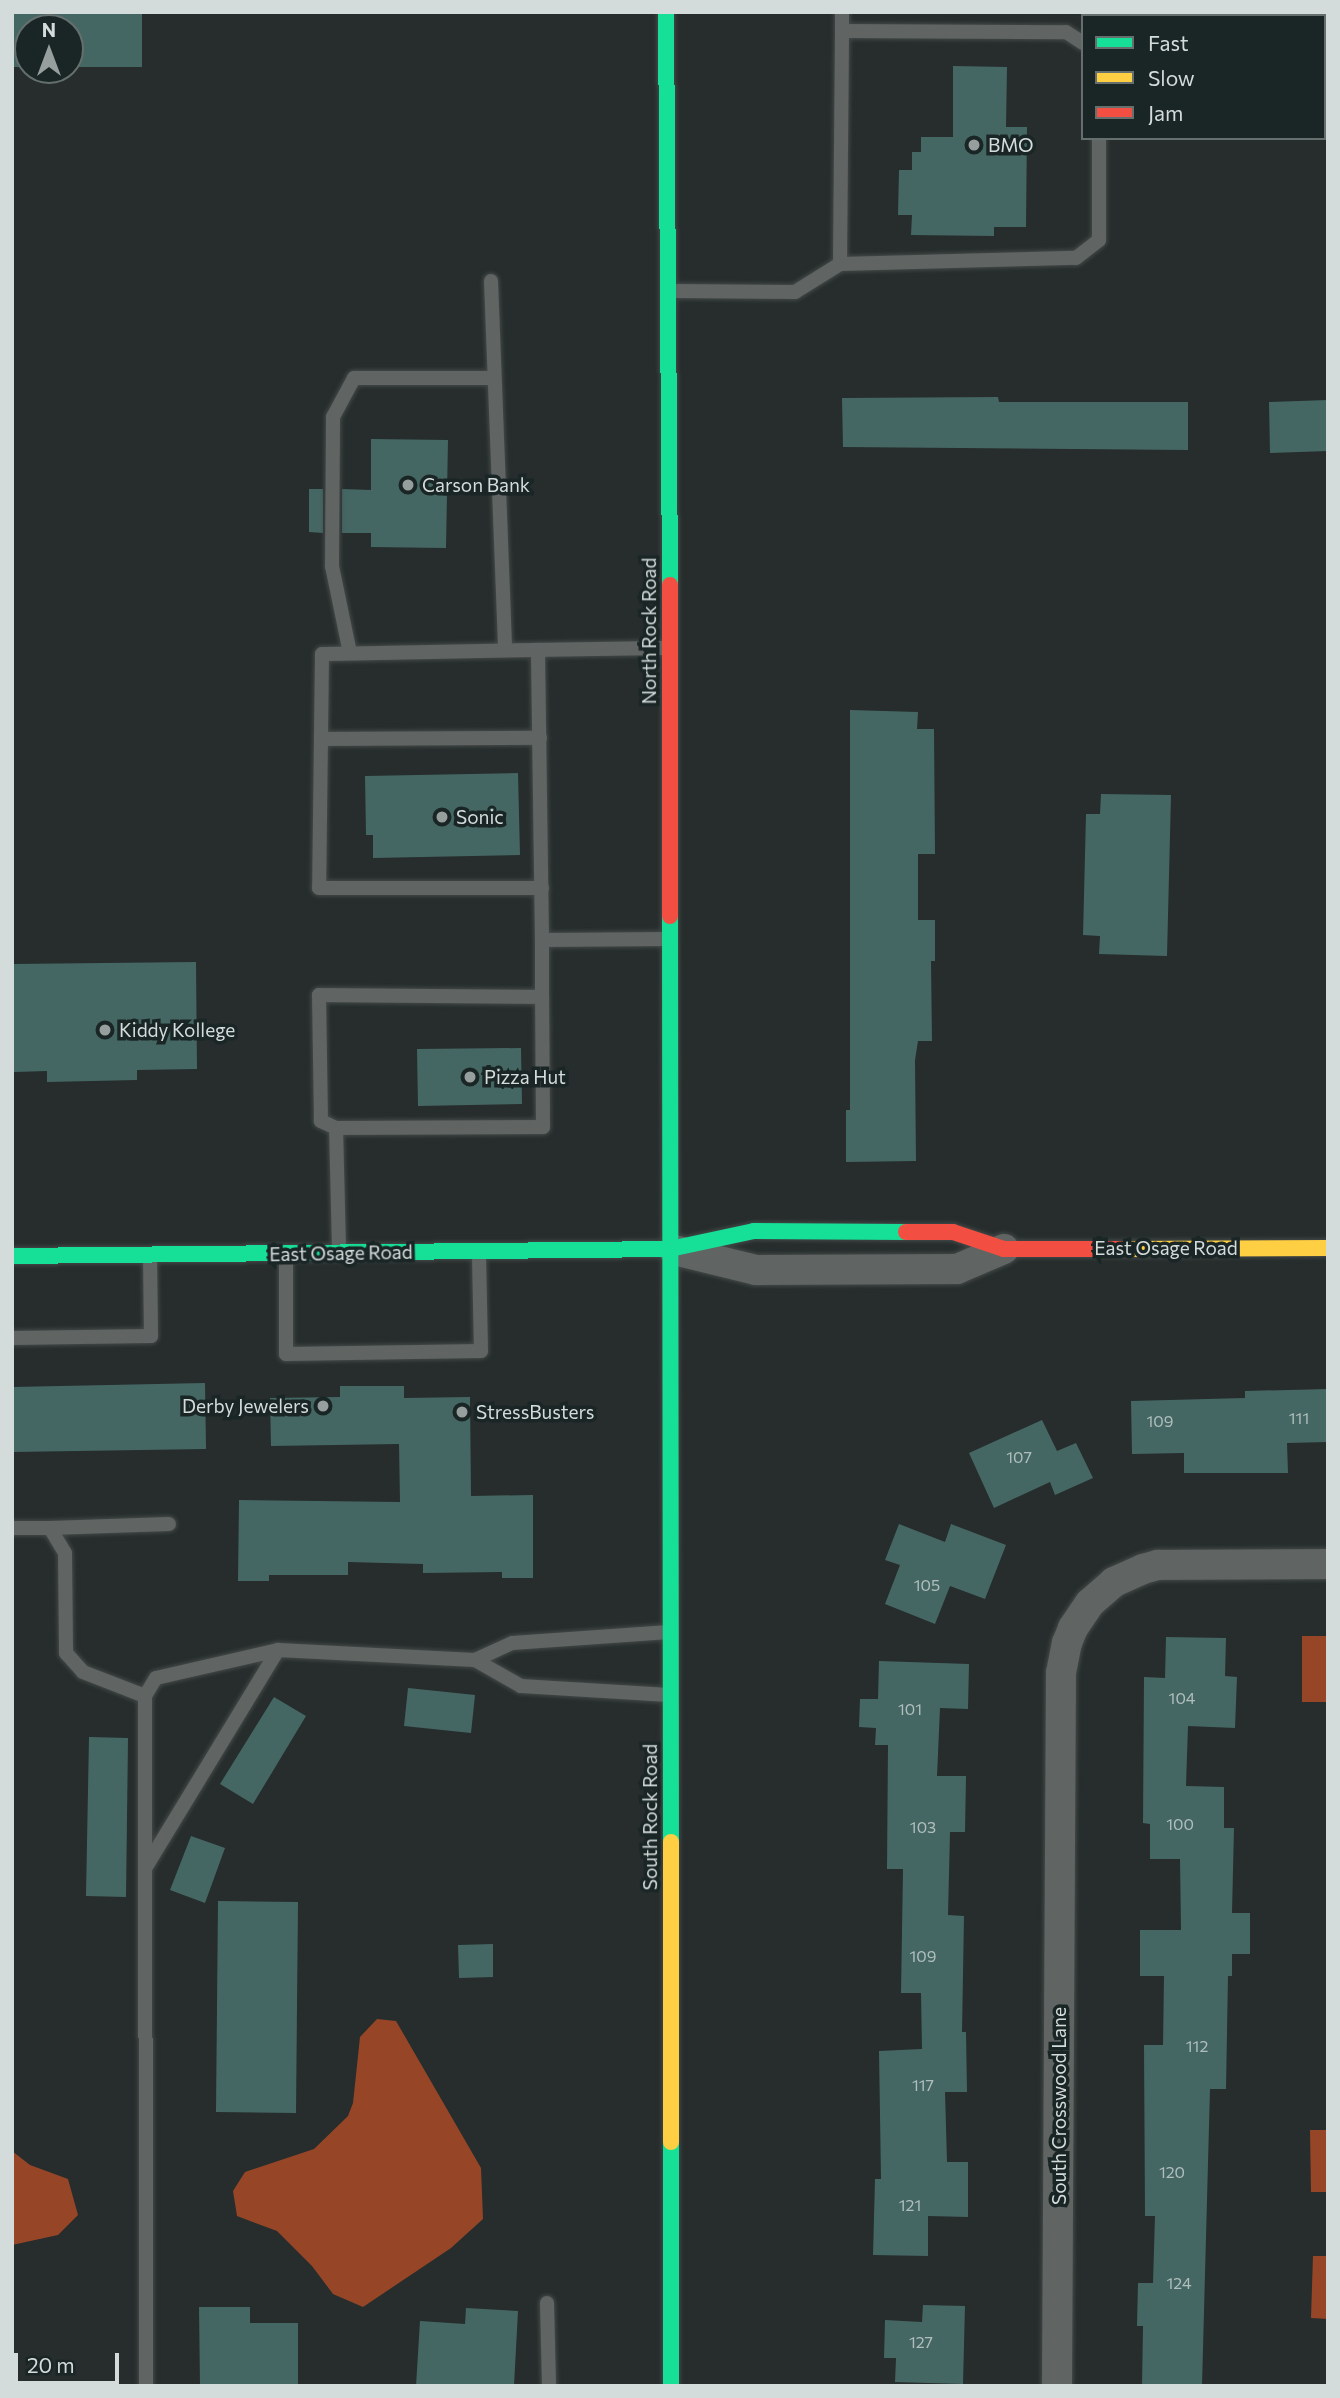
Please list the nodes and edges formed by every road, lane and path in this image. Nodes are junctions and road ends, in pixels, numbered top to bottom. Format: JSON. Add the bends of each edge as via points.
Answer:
{"nodes":[{"id":1,"x":666,"y":12,"type":"edge"},
{"id":2,"x":842,"y":12,"type":"edge"},
{"id":3,"x":842,"y":30,"type":"junction"},
{"id":4,"x":1081,"y":42,"type":"edge"},
{"id":5,"x":1099,"y":140,"type":"edge"},
{"id":6,"x":840,"y":264,"type":"junction"},
{"id":7,"x":491,"y":281,"type":"dead end"},
{"id":8,"x":670,"y":291,"type":"junction"},
{"id":9,"x":494,"y":377,"type":"junction"},
{"id":10,"x":670,"y":648,"type":"junction"},
{"id":11,"x":505,"y":650,"type":"junction"},
{"id":12,"x":538,"y":650,"type":"junction"},
{"id":13,"x":350,"y":653,"type":"junction"},
{"id":14,"x":540,"y":738,"type":"junction"},
{"id":15,"x":321,"y":739,"type":"junction"},
{"id":16,"x":542,"y":888,"type":"junction"},
{"id":17,"x":670,"y":939,"type":"junction"},
{"id":18,"x":542,"y":940,"type":"junction"},
{"id":19,"x":542,"y":997,"type":"junction"},
{"id":20,"x":336,"y":1128,"type":"junction"},
{"id":21,"x":1328,"y":1248,"type":"edge"},
{"id":22,"x":670,"y":1249,"type":"junction"},
{"id":23,"x":1004,"y":1249,"type":"joint"},
{"id":24,"x":479,"y":1251,"type":"junction"},
{"id":25,"x":339,"y":1253,"type":"junction"},
{"id":26,"x":150,"y":1254,"type":"junction"},
{"id":27,"x":286,"y":1254,"type":"junction"},
{"id":28,"x":12,"y":1256,"type":"edge"},
{"id":29,"x":12,"y":1338,"type":"edge"},
{"id":30,"x":169,"y":1524,"type":"dead end"},
{"id":31,"x":12,"y":1528,"type":"edge"},
{"id":32,"x":50,"y":1528,"type":"junction"},
{"id":33,"x":1328,"y":1564,"type":"edge"},
{"id":34,"x":671,"y":1631,"type":"junction"},
{"id":35,"x":278,"y":1650,"type":"junction"},
{"id":36,"x":475,"y":1660,"type":"junction"},
{"id":37,"x":671,"y":1695,"type":"junction"},
{"id":38,"x":145,"y":1696,"type":"junction"},
{"id":39,"x":145,"y":1868,"type":"junction"},
{"id":40,"x":547,"y":2303,"type":"dead end"},
{"id":41,"x":146,"y":2386,"type":"edge"},
{"id":42,"x":549,"y":2386,"type":"edge"},
{"id":43,"x":671,"y":2386,"type":"edge"},
{"id":44,"x":1057,"y":2386,"type":"edge"}],
"edges":[{"from":1,"to":8,"type":"main road","name":"North Rock Road"},
{"from":2,"to":3,"type":"lane"},
{"from":3,"to":4,"type":"lane","via":[[1066,32]]},
{"from":3,"to":6,"type":"lane"},
{"from":5,"to":6,"type":"lane","via":[[1099,240],[1076,258]]},
{"from":6,"to":8,"type":"lane","via":[[794,292]]},
{"from":7,"to":9,"type":"lane"},
{"from":8,"to":10,"type":"main road","name":"North Rock Road"},
{"from":9,"to":11,"type":"lane"},
{"from":9,"to":13,"type":"lane","via":[[354,377],[333,417],[332,566]]},
{"from":10,"to":12,"type":"lane"},
{"from":10,"to":17,"type":"main road","name":"North Rock Road"},
{"from":11,"to":12,"type":"lane"},
{"from":11,"to":13,"type":"lane"},
{"from":12,"to":14,"type":"lane"},
{"from":13,"to":15,"type":"lane","via":[[322,654]]},
{"from":14,"to":15,"type":"lane"},
{"from":14,"to":16,"type":"lane"},
{"from":15,"to":16,"type":"lane","via":[[319,888]]},
{"from":16,"to":18,"type":"lane"},
{"from":17,"to":18,"type":"lane"},
{"from":17,"to":22,"type":"main road","name":"North Rock Road"},
{"from":18,"to":19,"type":"lane"},
{"from":19,"to":20,"type":"lane","via":[[543,1127]]},
{"from":19,"to":20,"type":"lane","via":[[319,995],[321,1121]]},
{"from":20,"to":25,"type":"lane"},
{"from":21,"to":23,"type":"main road","name":"East Osage Road"},
{"from":22,"to":23,"type":"street","name":"East Osage Road","via":[[756,1270],[957,1269]]},
{"from":22,"to":24,"type":"main road","name":"East Osage Road"},
{"from":22,"to":34,"type":"main road","name":"South Rock Road"},
{"from":24,"to":25,"type":"main road","name":"East Osage Road"},
{"from":24,"to":27,"type":"lane","via":[[481,1351],[426,1352],[286,1354]]},
{"from":25,"to":27,"type":"main road","name":"East Osage Road"},
{"from":26,"to":27,"type":"main road","name":"East Osage Road"},
{"from":26,"to":28,"type":"main road","name":"East Osage Road"},
{"from":26,"to":29,"type":"lane","via":[[151,1336]]},
{"from":30,"to":32,"type":"lane"},
{"from":31,"to":32,"type":"lane"},
{"from":32,"to":38,"type":"lane","via":[[65,1553],[66,1653],[83,1672]]},
{"from":33,"to":44,"type":"street","name":"South Crosswood Lane","via":[[1158,1564],[1114,1582],[1090,1603],[1073,1628],[1060,1673]]},
{"from":34,"to":36,"type":"lane","via":[[512,1643]]},
{"from":34,"to":37,"type":"main road","name":"South Rock Road"},
{"from":35,"to":36,"type":"lane"},
{"from":35,"to":38,"type":"lane","via":[[156,1678]]},
{"from":35,"to":39,"type":"lane"},
{"from":36,"to":37,"type":"lane","via":[[521,1686]]},
{"from":37,"to":43,"type":"main road","name":"South Rock Road"},
{"from":38,"to":39,"type":"lane"},
{"from":39,"to":41,"type":"lane"},
{"from":40,"to":42,"type":"lane"}]}
